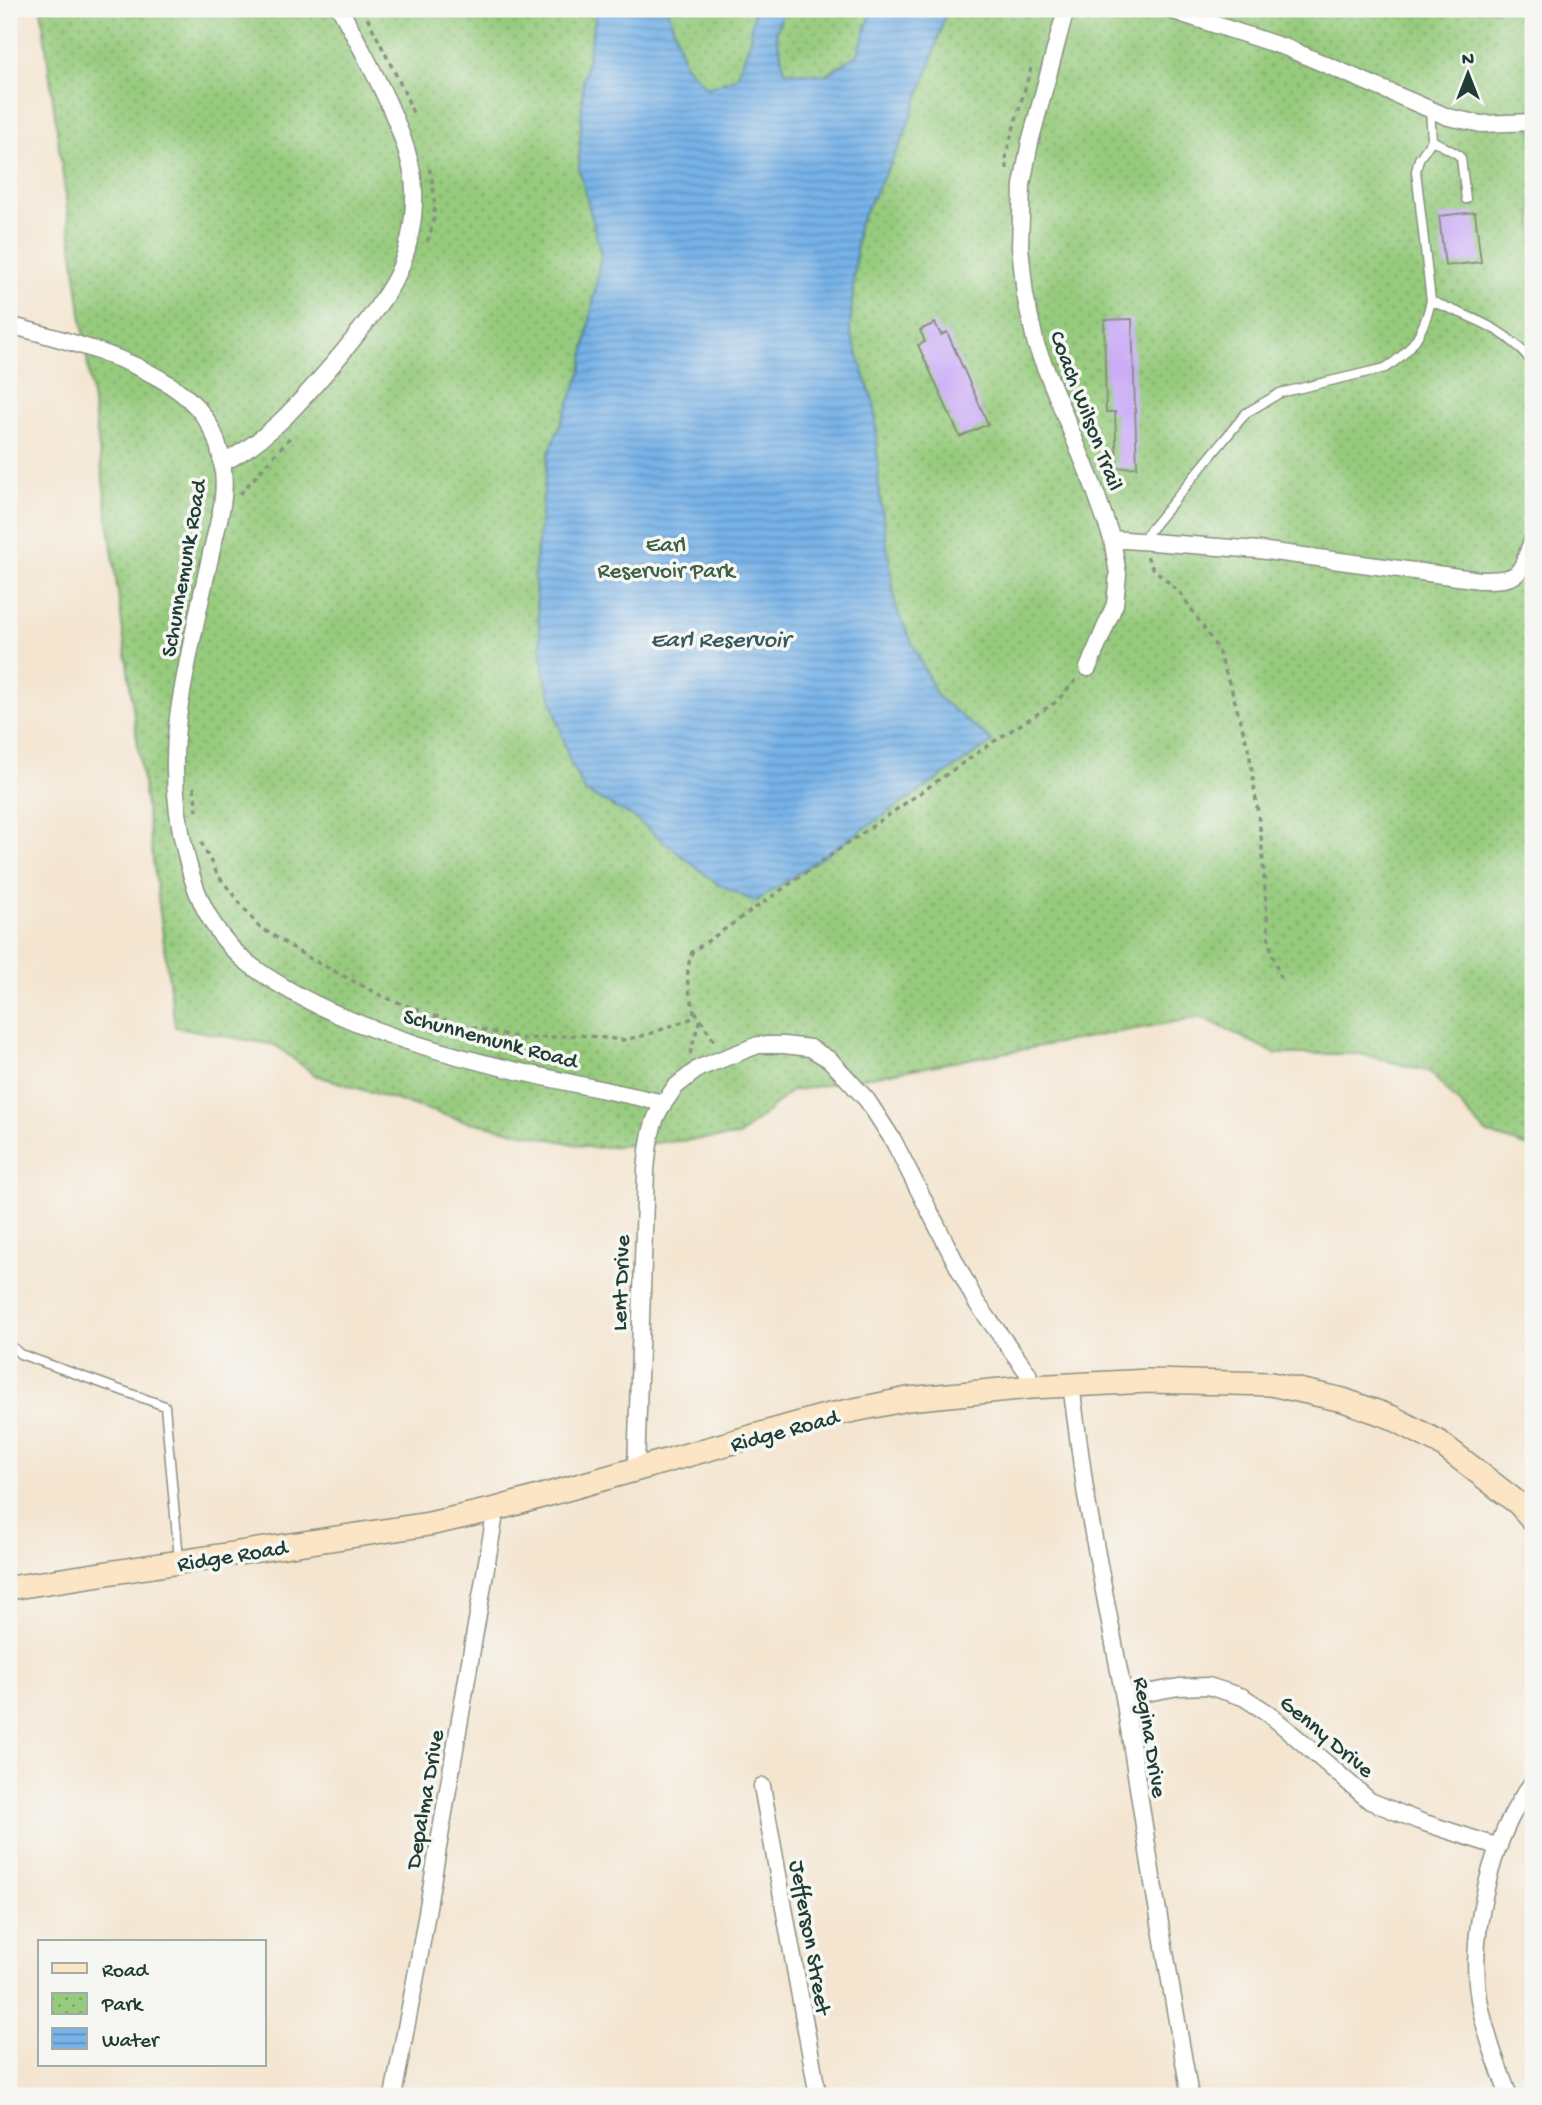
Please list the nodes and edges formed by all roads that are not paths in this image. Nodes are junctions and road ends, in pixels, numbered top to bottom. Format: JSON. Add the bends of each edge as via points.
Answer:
{"nodes":[{"id":1,"x":340,"y":9,"type":"edge"},
{"id":2,"x":1066,"y":9,"type":"edge"},
{"id":3,"x":1167,"y":9,"type":"edge"},
{"id":4,"x":1430,"y":109,"type":"junction"},
{"id":5,"x":1533,"y":122,"type":"edge"},
{"id":6,"x":1432,"y":140,"type":"junction"},
{"id":7,"x":1466,"y":199,"type":"dead end"},
{"id":8,"x":1431,"y":301,"type":"junction"},
{"id":9,"x":9,"y":325,"type":"edge"},
{"id":10,"x":1533,"y":364,"type":"edge"},
{"id":11,"x":222,"y":463,"type":"junction"},
{"id":12,"x":1533,"y":538,"type":"edge"},
{"id":13,"x":1112,"y":539,"type":"junction"},
{"id":14,"x":1142,"y":541,"type":"junction"},
{"id":15,"x":1088,"y":668,"type":"road end"},
{"id":16,"x":664,"y":1103,"type":"junction"},
{"id":17,"x":9,"y":1344,"type":"edge"},
{"id":18,"x":1071,"y":1385,"type":"junction"},
{"id":19,"x":1031,"y":1387,"type":"junction"},
{"id":20,"x":636,"y":1469,"type":"junction"},
{"id":21,"x":496,"y":1508,"type":"junction"},
{"id":22,"x":1533,"y":1520,"type":"edge"},
{"id":23,"x":179,"y":1562,"type":"junction"},
{"id":24,"x":9,"y":1588,"type":"edge"},
{"id":25,"x":1124,"y":1698,"type":"junction"},
{"id":26,"x":1533,"y":1782,"type":"edge"},
{"id":27,"x":762,"y":1786,"type":"dead end"},
{"id":28,"x":1499,"y":1847,"type":"junction"},
{"id":29,"x":393,"y":2096,"type":"edge"},
{"id":30,"x":818,"y":2096,"type":"edge"},
{"id":31,"x":1190,"y":2096,"type":"edge"},
{"id":32,"x":1509,"y":2096,"type":"edge"}],
"edges":[{"from":1,"to":11,"type":"street","via":[[380,87],[408,160],[414,189],[409,239],[394,282],[351,343],[273,429]]},
{"from":2,"to":13,"type":"street","name":"Coach Wilson Trail","via":[[1030,142],[1022,186],[1020,247],[1036,345]]},
{"from":3,"to":4,"type":"street","via":[[1287,48]]},
{"from":4,"to":5,"type":"street","via":[[1481,124]]},
{"from":4,"to":6,"type":"lane"},
{"from":6,"to":7,"type":"lane","via":[[1461,158]]},
{"from":6,"to":8,"type":"lane","via":[[1416,171]]},
{"from":8,"to":10,"type":"lane","via":[[1501,332],[1519,344]]},
{"from":8,"to":14,"type":"lane","via":[[1415,343],[1385,368],[1280,393],[1245,413]]},
{"from":9,"to":11,"type":"street","name":"Schunnemunk Road","via":[[62,339],[149,372],[179,389],[216,436]]},
{"from":11,"to":16,"type":"street","name":"Schunnemunk Road","via":[[223,497],[186,672],[176,770],[178,826],[194,888],[206,913],[252,967],[313,1004],[454,1056]]},
{"from":12,"to":14,"type":"street","via":[[1517,576],[1504,580],[1259,550]]},
{"from":13,"to":14,"type":"street"},
{"from":13,"to":15,"type":"street","name":"Coach Wilson Trail","via":[[1118,574],[1115,604]]},
{"from":16,"to":19,"type":"street","via":[[675,1087],[699,1068],[758,1045],[810,1048],[831,1060],[867,1100],[893,1140],[976,1301],[1028,1373]]},
{"from":16,"to":20,"type":"street","name":"Lent Drive","via":[[648,1146],[646,1171]]},
{"from":17,"to":23,"type":"lane","via":[[20,1354],[166,1406]]},
{"from":18,"to":19,"type":"street","name":"Ridge Road"},
{"from":18,"to":22,"type":"street","name":"Ridge Road","via":[[1149,1381],[1271,1384],[1343,1400],[1440,1443]]},
{"from":18,"to":25,"type":"street","name":"Regina Drive","via":[[1086,1496]]},
{"from":19,"to":20,"type":"street","name":"Ridge Road","via":[[908,1399],[825,1416]]},
{"from":20,"to":21,"type":"street","name":"Ridge Road"},
{"from":21,"to":23,"type":"street","name":"Ridge Road","via":[[429,1524]]},
{"from":21,"to":29,"type":"street","name":"Depalma Drive"},
{"from":23,"to":24,"type":"street","name":"Ridge Road"},
{"from":25,"to":28,"type":"street","name":"Genny Drive","via":[[1208,1686],[1243,1697],[1370,1801]]},
{"from":25,"to":31,"type":"street","name":"Regina Drive"},
{"from":26,"to":28,"type":"street","via":[[1507,1824]]},
{"from":27,"to":30,"type":"street","name":"Jefferson Street"},
{"from":28,"to":32,"type":"street","via":[[1483,1896],[1476,1968],[1490,2048]]}]}
